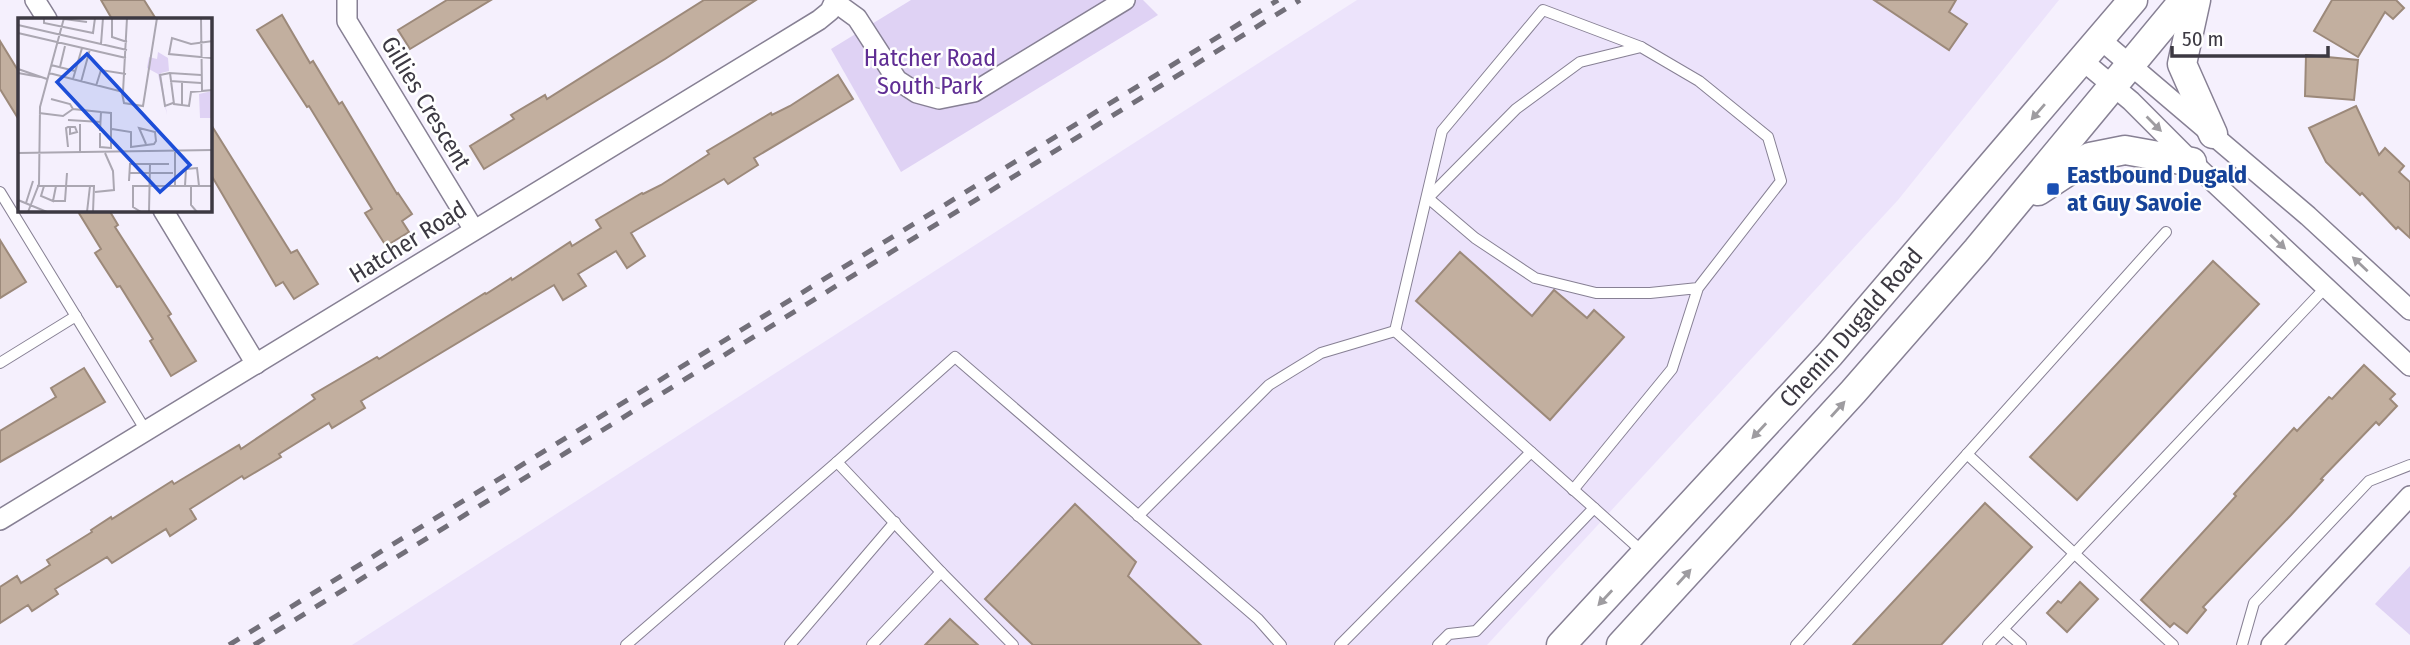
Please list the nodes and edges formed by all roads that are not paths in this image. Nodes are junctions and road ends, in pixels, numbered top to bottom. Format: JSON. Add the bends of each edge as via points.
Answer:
{"nodes":[{"id":1,"x":35,"y":0,"type":"edge"},
{"id":2,"x":347,"y":0,"type":"edge"},
{"id":3,"x":1125,"y":0,"type":"edge"},
{"id":4,"x":2133,"y":0,"type":"edge"},
{"id":5,"x":2184,"y":0,"type":"edge"},
{"id":6,"x":2196,"y":0,"type":"edge"},
{"id":7,"x":835,"y":1,"type":"edge"},
{"id":8,"x":46,"y":18,"type":"edge"},
{"id":9,"x":1641,"y":47,"type":"junction"},
{"id":10,"x":2092,"y":50,"type":"junction"},
{"id":11,"x":2122,"y":76,"type":"junction"},
{"id":12,"x":2213,"y":134,"type":"junction"},
{"id":13,"x":2192,"y":162,"type":"junction"},
{"id":14,"x":0,"y":192,"type":"edge"},
{"id":15,"x":1428,"y":198,"type":"junction"},
{"id":16,"x":2015,"y":206,"type":"junction"},
{"id":17,"x":164,"y":212,"type":"edge"},
{"id":18,"x":474,"y":230,"type":"junction"},
{"id":19,"x":2166,"y":232,"type":"dead end"},
{"id":20,"x":2326,"y":287,"type":"junction"},
{"id":21,"x":1698,"y":288,"type":"junction"},
{"id":22,"x":2410,"y":310,"type":"edge"},
{"id":23,"x":76,"y":316,"type":"junction"},
{"id":24,"x":1395,"y":331,"type":"junction"},
{"id":25,"x":0,"y":363,"type":"edge"},
{"id":26,"x":256,"y":364,"type":"junction"},
{"id":27,"x":2410,"y":366,"type":"edge"},
{"id":28,"x":146,"y":430,"type":"junction"},
{"id":29,"x":1531,"y":452,"type":"junction"},
{"id":30,"x":1967,"y":454,"type":"junction"},
{"id":31,"x":837,"y":462,"type":"junction"},
{"id":32,"x":2410,"y":465,"type":"edge"},
{"id":33,"x":1573,"y":490,"type":"junction"},
{"id":34,"x":2410,"y":496,"type":"edge"},
{"id":35,"x":1594,"y":508,"type":"junction"},
{"id":36,"x":1138,"y":516,"type":"junction"},
{"id":37,"x":0,"y":520,"type":"edge"},
{"id":38,"x":895,"y":522,"type":"junction"},
{"id":39,"x":2074,"y":552,"type":"junction"},
{"id":40,"x":1645,"y":554,"type":"junction"},
{"id":41,"x":941,"y":572,"type":"junction"},
{"id":42,"x":2003,"y":629,"type":"junction"},
{"id":43,"x":626,"y":645,"type":"edge"},
{"id":44,"x":790,"y":645,"type":"edge"},
{"id":45,"x":872,"y":645,"type":"edge"},
{"id":46,"x":1013,"y":645,"type":"edge"},
{"id":47,"x":1281,"y":645,"type":"edge"},
{"id":48,"x":1340,"y":645,"type":"edge"},
{"id":49,"x":1438,"y":645,"type":"edge"},
{"id":50,"x":1561,"y":645,"type":"edge"},
{"id":51,"x":1621,"y":645,"type":"edge"},
{"id":52,"x":1796,"y":645,"type":"edge"},
{"id":53,"x":1988,"y":645,"type":"edge"},
{"id":54,"x":2021,"y":645,"type":"edge"},
{"id":55,"x":2173,"y":645,"type":"edge"},
{"id":56,"x":2242,"y":645,"type":"edge"},
{"id":57,"x":2271,"y":645,"type":"edge"}],
"edges":[{"from":1,"to":8,"type":"street"},
{"from":2,"to":18,"type":"street","name":"Gillies Crescent","via":[[347,22]]},
{"from":3,"to":7,"type":"street","via":[[974,92],[939,99],[917,93],[897,80],[857,18]]},
{"from":4,"to":10,"type":"main road","name":"Chemin Dugald Road"},
{"from":5,"to":11,"type":"main road","name":"Chemin Dugald Road"},
{"from":6,"to":12,"type":"main road","via":[[2182,64]]},
{"from":7,"to":18,"type":"street","name":"Hatcher Road","via":[[819,20]]},
{"from":9,"to":15,"type":"lane","via":[[1580,62],[1517,109]]},
{"from":9,"to":15,"type":"lane","via":[[1543,10],[1442,131]]},
{"from":9,"to":21,"type":"lane","via":[[1699,81],[1768,137],[1781,181]]},
{"from":10,"to":11,"type":"street"},
{"from":10,"to":11,"type":"street"},
{"from":10,"to":40,"type":"main road","name":"Chemin Dugald Road","one_way":true,"via":[[1830,354]]},
{"from":11,"to":12,"type":"street"},
{"from":11,"to":13,"type":"street","one_way":true,"via":[[2131,101]]},
{"from":11,"to":16,"type":"main road","name":"Chemin Dugald Road"},
{"from":22,"to":12,"type":"street","one_way":true},
{"from":13,"to":16,"type":"main road","via":[[2125,150],[2090,157]]},
{"from":13,"to":20,"type":"street","one_way":true},
{"from":14,"to":23,"type":"lane"},
{"from":15,"to":21,"type":"lane","via":[[1475,238],[1535,278],[1596,293]]},
{"from":15,"to":24,"type":"lane"},
{"from":51,"to":16,"type":"main road","name":"Chemin Dugald Road","one_way":true,"via":[[1853,393]]},
{"from":17,"to":26,"type":"street"},
{"from":18,"to":26,"type":"street","name":"Hatcher Road"},
{"from":19,"to":30,"type":"lane"},
{"from":20,"to":27,"type":"street"},
{"from":20,"to":39,"type":"lane"},
{"from":21,"to":33,"type":"lane","via":[[1672,369]]},
{"from":23,"to":25,"type":"lane"},
{"from":23,"to":28,"type":"lane"},
{"from":24,"to":29,"type":"lane"},
{"from":24,"to":36,"type":"lane","via":[[1321,353],[1269,385]]},
{"from":26,"to":28,"type":"street","name":"Hatcher Road"},
{"from":28,"to":37,"type":"street","name":"Hatcher Road"},
{"from":29,"to":33,"type":"lane"},
{"from":29,"to":48,"type":"lane"},
{"from":30,"to":39,"type":"lane"},
{"from":30,"to":52,"type":"lane"},
{"from":31,"to":36,"type":"lane","via":[[955,357]]},
{"from":31,"to":38,"type":"lane"},
{"from":31,"to":43,"type":"lane"},
{"from":32,"to":56,"type":"lane","via":[[2369,481],[2254,603]]},
{"from":33,"to":35,"type":"lane"},
{"from":34,"to":57,"type":"street"},
{"from":35,"to":40,"type":"lane"},
{"from":35,"to":49,"type":"lane","via":[[1476,631],[1449,634]]},
{"from":36,"to":47,"type":"lane","via":[[1258,619]]},
{"from":38,"to":41,"type":"lane"},
{"from":38,"to":44,"type":"lane"},
{"from":39,"to":42,"type":"lane"},
{"from":39,"to":55,"type":"lane"},
{"from":40,"to":50,"type":"main road","name":"Chemin Dugald Road","one_way":true},
{"from":41,"to":45,"type":"lane"},
{"from":41,"to":46,"type":"lane"},
{"from":42,"to":53,"type":"lane"},
{"from":42,"to":54,"type":"lane"}]}
